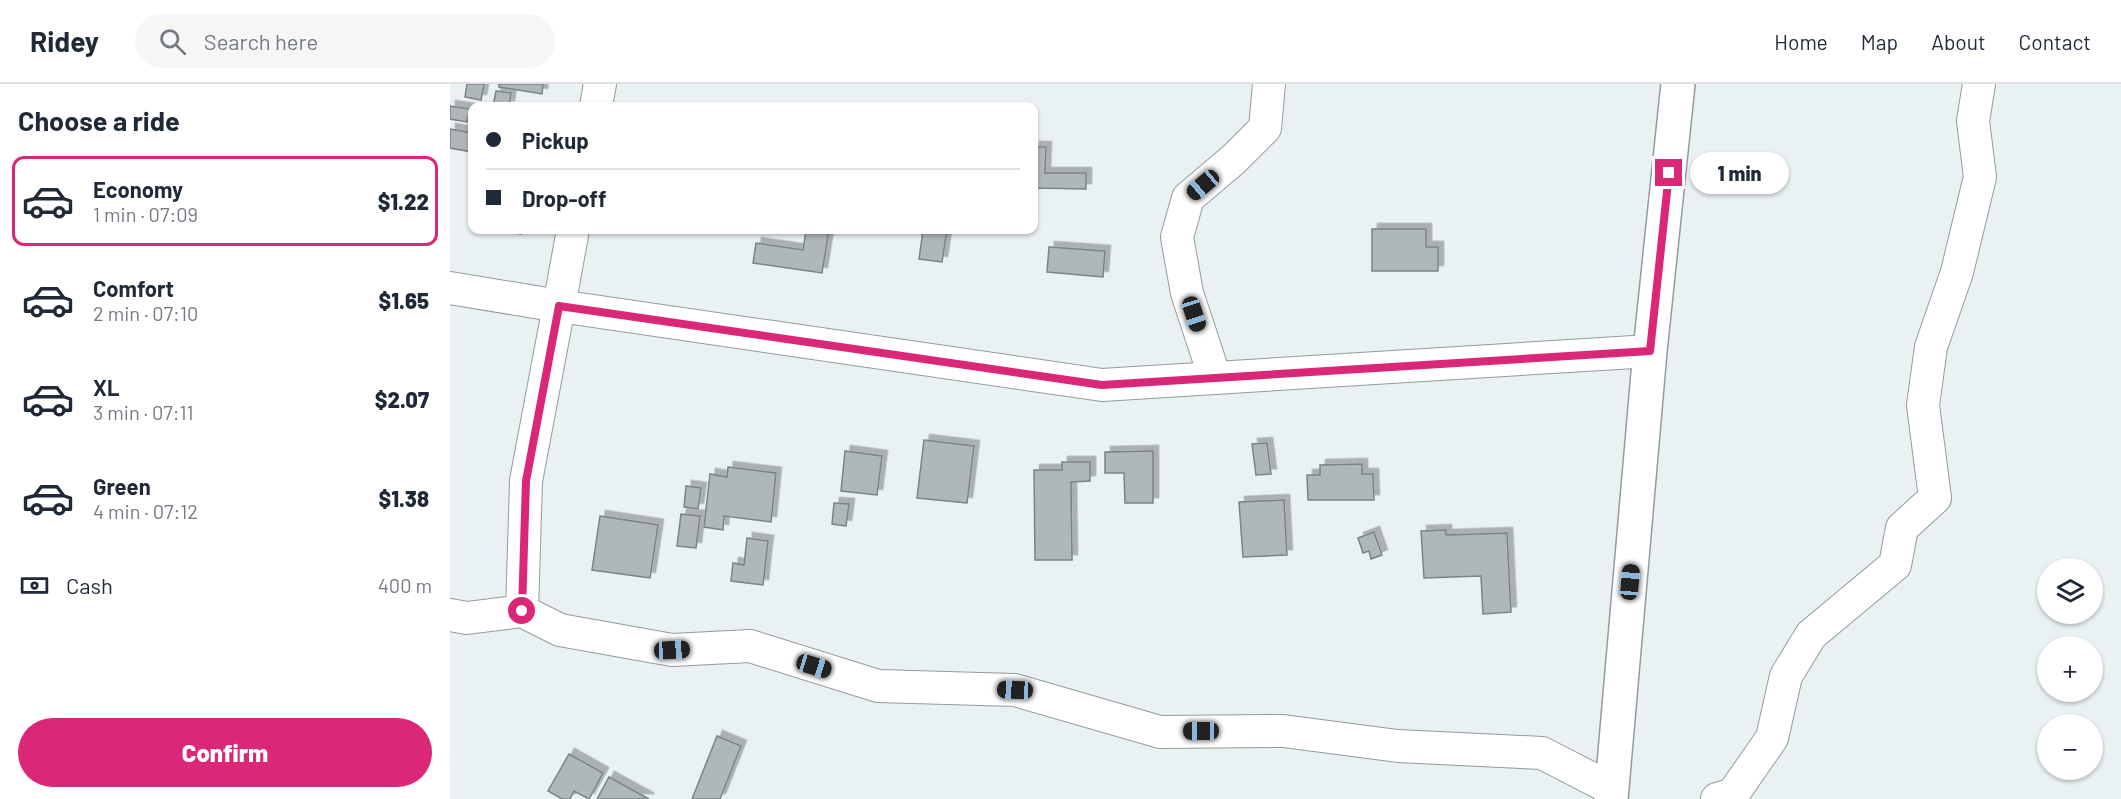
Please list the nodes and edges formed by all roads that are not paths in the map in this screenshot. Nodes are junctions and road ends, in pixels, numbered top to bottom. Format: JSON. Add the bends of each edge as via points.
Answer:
{"nodes":[{"id":1,"x":600,"y":84,"type":"edge"},
{"id":2,"x":1269,"y":84,"type":"edge"},
{"id":3,"x":1678,"y":84,"type":"edge"},
{"id":4,"x":1979,"y":84,"type":"edge"},
{"id":5,"x":597,"y":102,"type":"edge"},
{"id":6,"x":572,"y":234,"type":"edge"},
{"id":7,"x":450,"y":288,"type":"edge"},
{"id":8,"x":559,"y":306,"type":"junction"},
{"id":9,"x":1650,"y":351,"type":"junction"},
{"id":10,"x":1215,"y":378,"type":"junction"},
{"id":11,"x":522,"y":611,"type":"junction"},
{"id":12,"x":450,"y":615,"type":"edge"},
{"id":13,"x":1612,"y":794,"type":"edge"},
{"id":14,"x":1717,"y":799,"type":"edge"}],
"edges":[{"from":1,"to":5,"type":"street"},
{"from":2,"to":10,"type":"street","via":[[1265,128],[1188,198],[1177,237],[1187,293]]},
{"from":3,"to":9,"type":"street"},
{"from":4,"to":14,"type":"street","via":[[1972,120],[1980,177],[1957,272],[1931,347],[1923,405],[1935,498],[1902,528],[1895,565],[1811,635],[1786,676],[1772,738],[1733,794]]},
{"from":6,"to":8,"type":"street"},
{"from":7,"to":8,"type":"street"},
{"from":8,"to":10,"type":"street","via":[[1102,385]]},
{"from":8,"to":11,"type":"street","via":[[526,481]]},
{"from":9,"to":10,"type":"street"},
{"from":9,"to":13,"type":"street"},
{"from":11,"to":12,"type":"street","via":[[467,618]]},
{"from":11,"to":13,"type":"street","via":[[560,630],[672,650],[750,646],[878,686],[1015,690],[1160,732],[1283,731],[1398,746],[1542,753]]}]}
